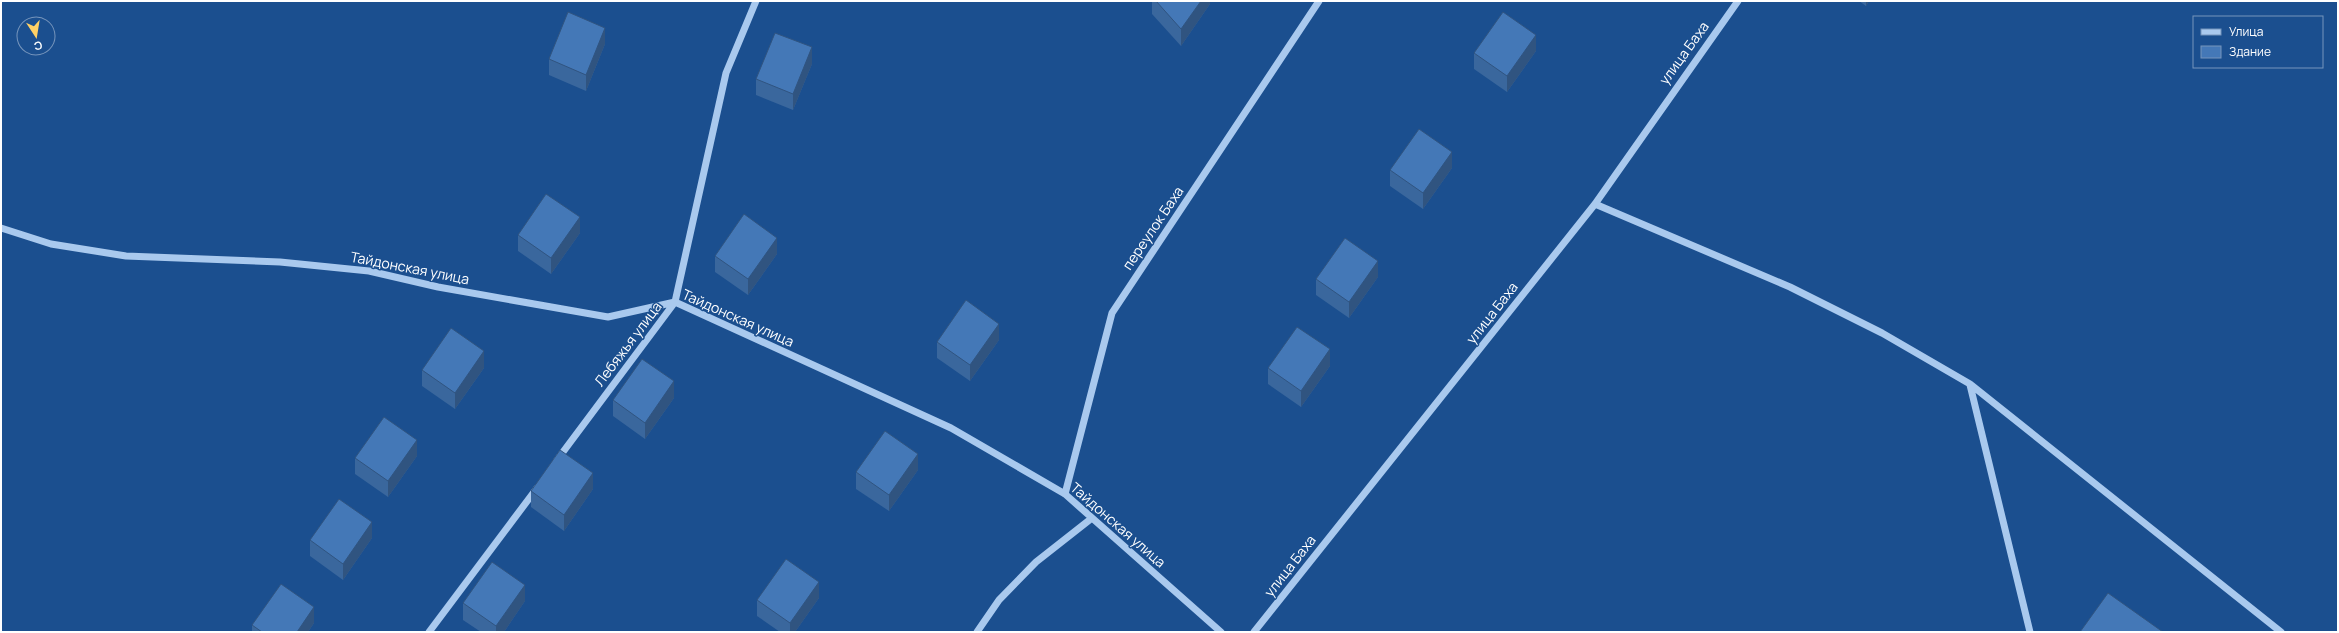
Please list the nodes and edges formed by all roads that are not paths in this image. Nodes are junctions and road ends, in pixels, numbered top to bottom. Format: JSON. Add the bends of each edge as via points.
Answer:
{"nodes":[{"id":1,"x":756,"y":1,"type":"edge"},
{"id":2,"x":1319,"y":1,"type":"edge"},
{"id":3,"x":1738,"y":1,"type":"edge"},
{"id":4,"x":1595,"y":204,"type":"junction"},
{"id":5,"x":1,"y":228,"type":"edge"},
{"id":6,"x":675,"y":302,"type":"junction"},
{"id":7,"x":1970,"y":384,"type":"junction"},
{"id":8,"x":552,"y":467,"type":"edge"},
{"id":9,"x":542,"y":480,"type":"edge"},
{"id":10,"x":1065,"y":494,"type":"junction"},
{"id":11,"x":1092,"y":518,"type":"junction"},
{"id":12,"x":429,"y":632,"type":"edge"},
{"id":13,"x":977,"y":632,"type":"edge"},
{"id":14,"x":1221,"y":632,"type":"edge"},
{"id":15,"x":1254,"y":632,"type":"edge"},
{"id":16,"x":2030,"y":632,"type":"edge"},
{"id":17,"x":2281,"y":632,"type":"edge"}],
"edges":[{"from":1,"to":6,"type":"street","name":"Лебяжья улица","via":[[726,73]]},
{"from":2,"to":10,"type":"street","name":"переулок Баха","via":[[1112,314]]},
{"from":3,"to":4,"type":"street","name":"улица Баха"},
{"from":4,"to":7,"type":"street","via":[[1790,287],[1882,333]]},
{"from":4,"to":15,"type":"street","name":"улица Баха"},
{"from":5,"to":6,"type":"street","name":"Тайдонская улица","via":[[51,244],[126,256],[280,262],[368,271],[438,287],[608,317]]},
{"from":6,"to":8,"type":"street","name":"Лебяжья улица"},
{"from":6,"to":10,"type":"street","name":"Тайдонская улица","via":[[951,428]]},
{"from":7,"to":16,"type":"street"},
{"from":7,"to":17,"type":"street"},
{"from":9,"to":12,"type":"street"},
{"from":10,"to":11,"type":"street","name":"Тайдонская улица"},
{"from":11,"to":13,"type":"street","via":[[1036,562],[1000,600]]},
{"from":11,"to":14,"type":"street","name":"Тайдонская улица"}]}
